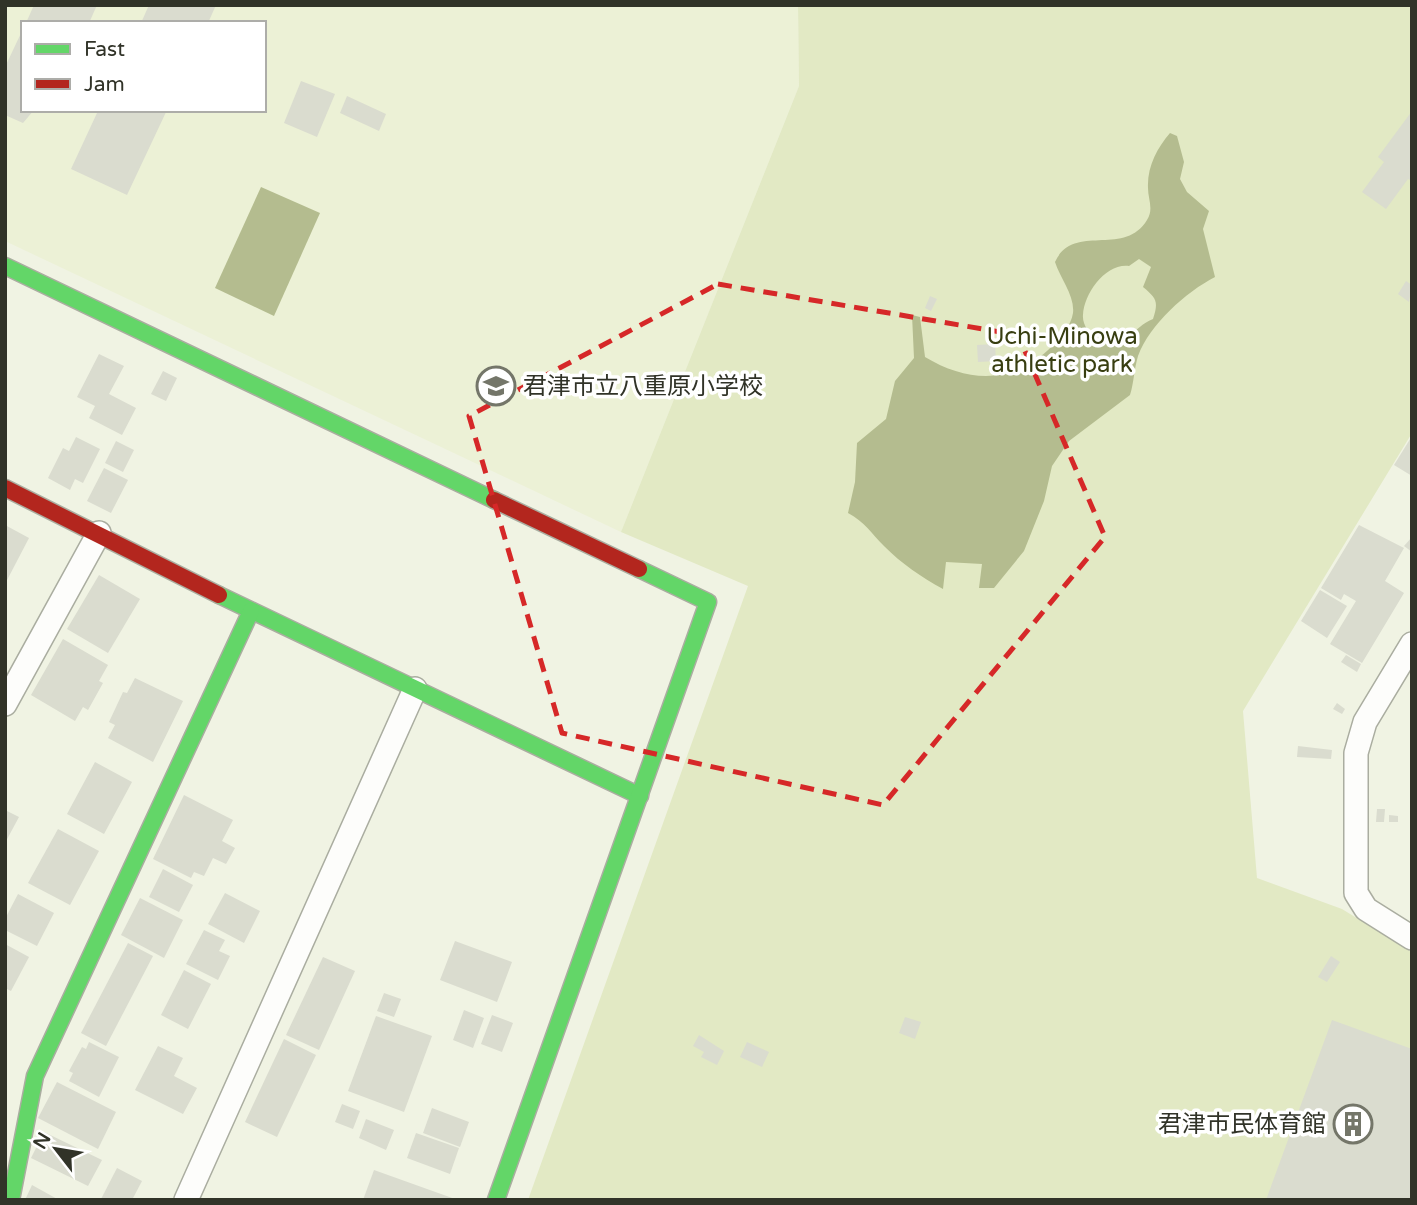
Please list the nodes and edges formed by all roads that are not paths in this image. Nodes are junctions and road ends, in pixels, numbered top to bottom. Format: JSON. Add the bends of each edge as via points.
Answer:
{"nodes":[{"id":1,"x":7,"y":272,"type":"edge"},
{"id":2,"x":5,"y":488,"type":"edge"},
{"id":3,"x":99,"y":533,"type":"junction"},
{"id":4,"x":251,"y":611,"type":"junction"},
{"id":5,"x":1412,"y":644,"type":"edge"},
{"id":6,"x":415,"y":689,"type":"junction"},
{"id":7,"x":5,"y":704,"type":"edge"},
{"id":8,"x":640,"y":796,"type":"junction"},
{"id":9,"x":1412,"y":938,"type":"edge"},
{"id":10,"x":11,"y":1200,"type":"edge"},
{"id":11,"x":186,"y":1200,"type":"edge"},
{"id":12,"x":496,"y":1200,"type":"edge"}],
"edges":[{"from":1,"to":8,"type":"street","via":[[708,602]]},
{"from":2,"to":3,"type":"street"},
{"from":3,"to":4,"type":"street"},
{"from":3,"to":7,"type":"street"},
{"from":4,"to":6,"type":"street"},
{"from":4,"to":10,"type":"street","via":[[35,1076]]},
{"from":5,"to":9,"type":"street","via":[[1365,722],[1356,753],[1356,893],[1366,909]]},
{"from":6,"to":8,"type":"street"},
{"from":6,"to":11,"type":"street"},
{"from":8,"to":12,"type":"street"}]}
